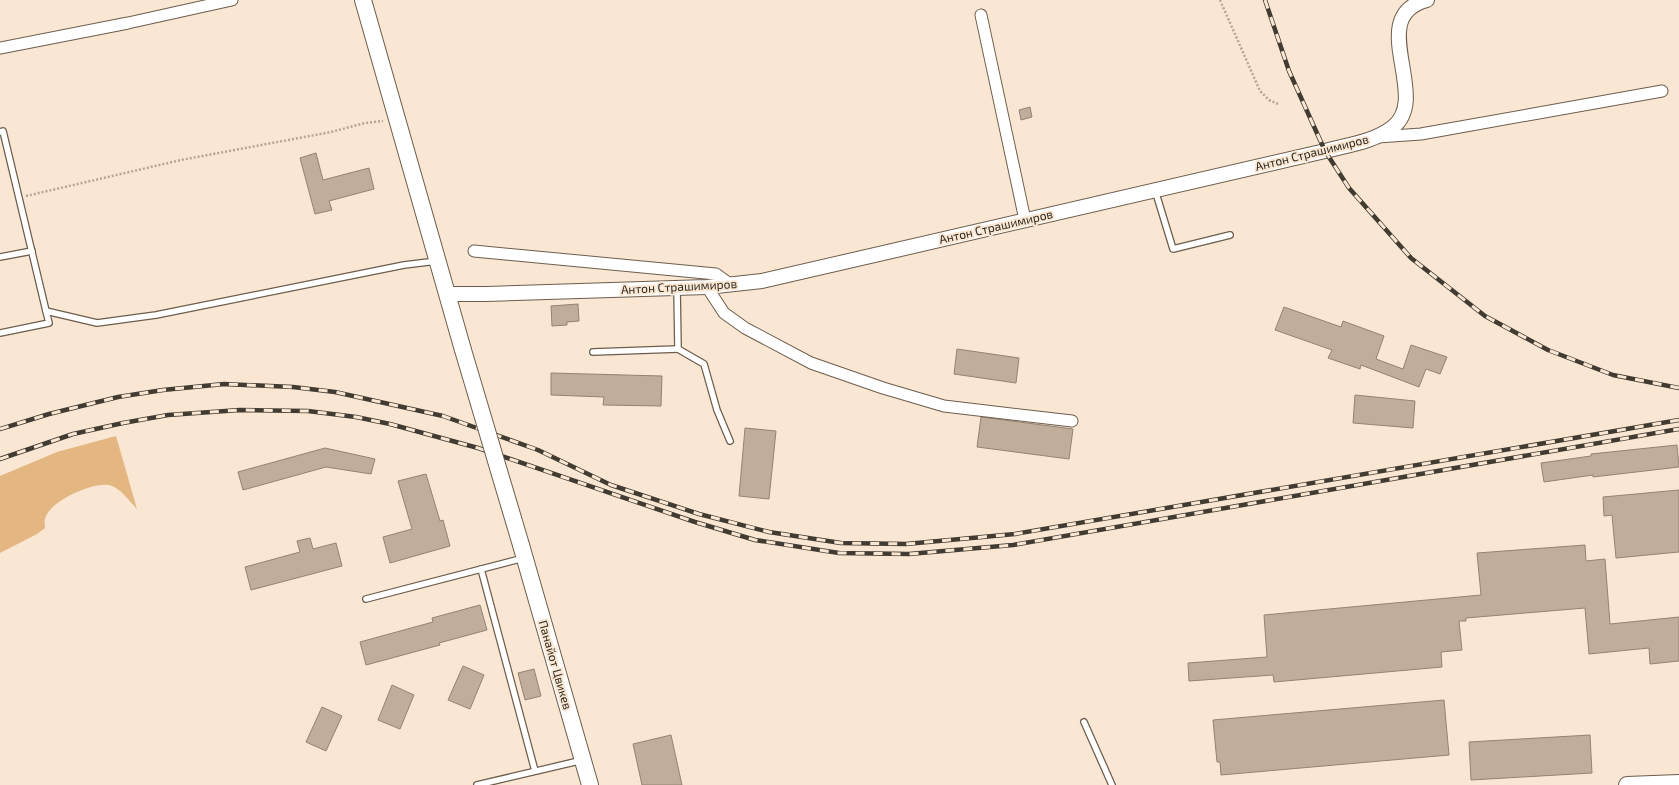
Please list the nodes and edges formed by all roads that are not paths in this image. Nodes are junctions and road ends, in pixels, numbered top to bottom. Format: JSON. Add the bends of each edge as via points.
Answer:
{"nodes":[{"id":1,"x":232,"y":0,"type":"edge"},
{"id":2,"x":363,"y":0,"type":"edge"},
{"id":3,"x":1427,"y":0,"type":"edge"},
{"id":4,"x":981,"y":14,"type":"dead end"},
{"id":5,"x":0,"y":48,"type":"edge"},
{"id":6,"x":1662,"y":91,"type":"dead end"},
{"id":7,"x":0,"y":132,"type":"edge"},
{"id":8,"x":1377,"y":137,"type":"junction"},
{"id":9,"x":1155,"y":190,"type":"junction"},
{"id":10,"x":1025,"y":220,"type":"junction"},
{"id":11,"x":1230,"y":235,"type":"dead end"},
{"id":12,"x":32,"y":251,"type":"junction"},
{"id":13,"x":474,"y":251,"type":"dead end"},
{"id":14,"x":0,"y":257,"type":"edge"},
{"id":15,"x":438,"y":261,"type":"junction"},
{"id":16,"x":731,"y":285,"type":"junction"},
{"id":17,"x":707,"y":287,"type":"junction"},
{"id":18,"x":677,"y":288,"type":"junction"},
{"id":19,"x":447,"y":294,"type":"junction"},
{"id":20,"x":46,"y":310,"type":"junction"},
{"id":21,"x":0,"y":333,"type":"edge"},
{"id":22,"x":678,"y":349,"type":"junction"},
{"id":23,"x":593,"y":352,"type":"dead end"},
{"id":24,"x":1072,"y":421,"type":"dead end"},
{"id":25,"x":730,"y":441,"type":"dead end"},
{"id":26,"x":522,"y":551,"type":"junction"},
{"id":27,"x":481,"y":569,"type":"junction"},
{"id":28,"x":366,"y":599,"type":"dead end"},
{"id":29,"x":1084,"y":722,"type":"dead end"},
{"id":30,"x":583,"y":760,"type":"junction"},
{"id":31,"x":534,"y":772,"type":"junction"},
{"id":32,"x":1679,"y":783,"type":"edge"},
{"id":33,"x":477,"y":785,"type":"edge"},
{"id":34,"x":590,"y":785,"type":"edge"},
{"id":35,"x":1112,"y":785,"type":"edge"},
{"id":36,"x":1627,"y":785,"type":"edge"}],
"edges":[{"from":1,"to":5,"type":"street"},
{"from":2,"to":15,"type":"main road","name":"Панайот Цвикев"},
{"from":3,"to":8,"type":"street","name":"Антон Страшимиров","via":[[1409,8],[1400,24],[1399,47],[1406,105],[1402,118],[1394,127]]},
{"from":4,"to":10,"type":"street"},
{"from":6,"to":8,"type":"street","via":[[1421,134]]},
{"from":7,"to":12,"type":"lane","via":[[3,131]]},
{"from":8,"to":9,"type":"street","name":"Антон Страшимиров"},
{"from":9,"to":10,"type":"street","name":"Антон Страшимиров"},
{"from":9,"to":11,"type":"lane","via":[[1173,249]]},
{"from":10,"to":16,"type":"street","name":"Антон Страшимиров","via":[[762,281]]},
{"from":12,"to":14,"type":"lane"},
{"from":12,"to":20,"type":"lane"},
{"from":13,"to":16,"type":"street","via":[[716,274]]},
{"from":15,"to":19,"type":"main road","name":"Панайот Цвикев"},
{"from":15,"to":20,"type":"lane","via":[[404,265],[156,314],[97,323]]},
{"from":16,"to":17,"type":"street","name":"Антон Страшимиров"},
{"from":17,"to":18,"type":"street","name":"Антон Страшимиров"},
{"from":17,"to":24,"type":"street","via":[[724,313],[745,328],[819,365],[944,406]]},
{"from":18,"to":19,"type":"street","name":"Антон Страшимиров"},
{"from":18,"to":22,"type":"lane"},
{"from":19,"to":26,"type":"main road","name":"Панайот Цвикев","bridge":true},
{"from":20,"to":21,"type":"lane","via":[[49,323]]},
{"from":22,"to":23,"type":"lane"},
{"from":22,"to":25,"type":"lane","via":[[704,364],[717,410]]},
{"from":26,"to":27,"type":"lane"},
{"from":26,"to":30,"type":"main road","name":"Панайот Цвикев"},
{"from":27,"to":28,"type":"lane"},
{"from":27,"to":31,"type":"lane"},
{"from":29,"to":35,"type":"lane"},
{"from":30,"to":31,"type":"lane"},
{"from":30,"to":34,"type":"main road","name":"Панайот Цвикев"},
{"from":31,"to":33,"type":"lane"},
{"from":32,"to":36,"type":"main road"}]}
